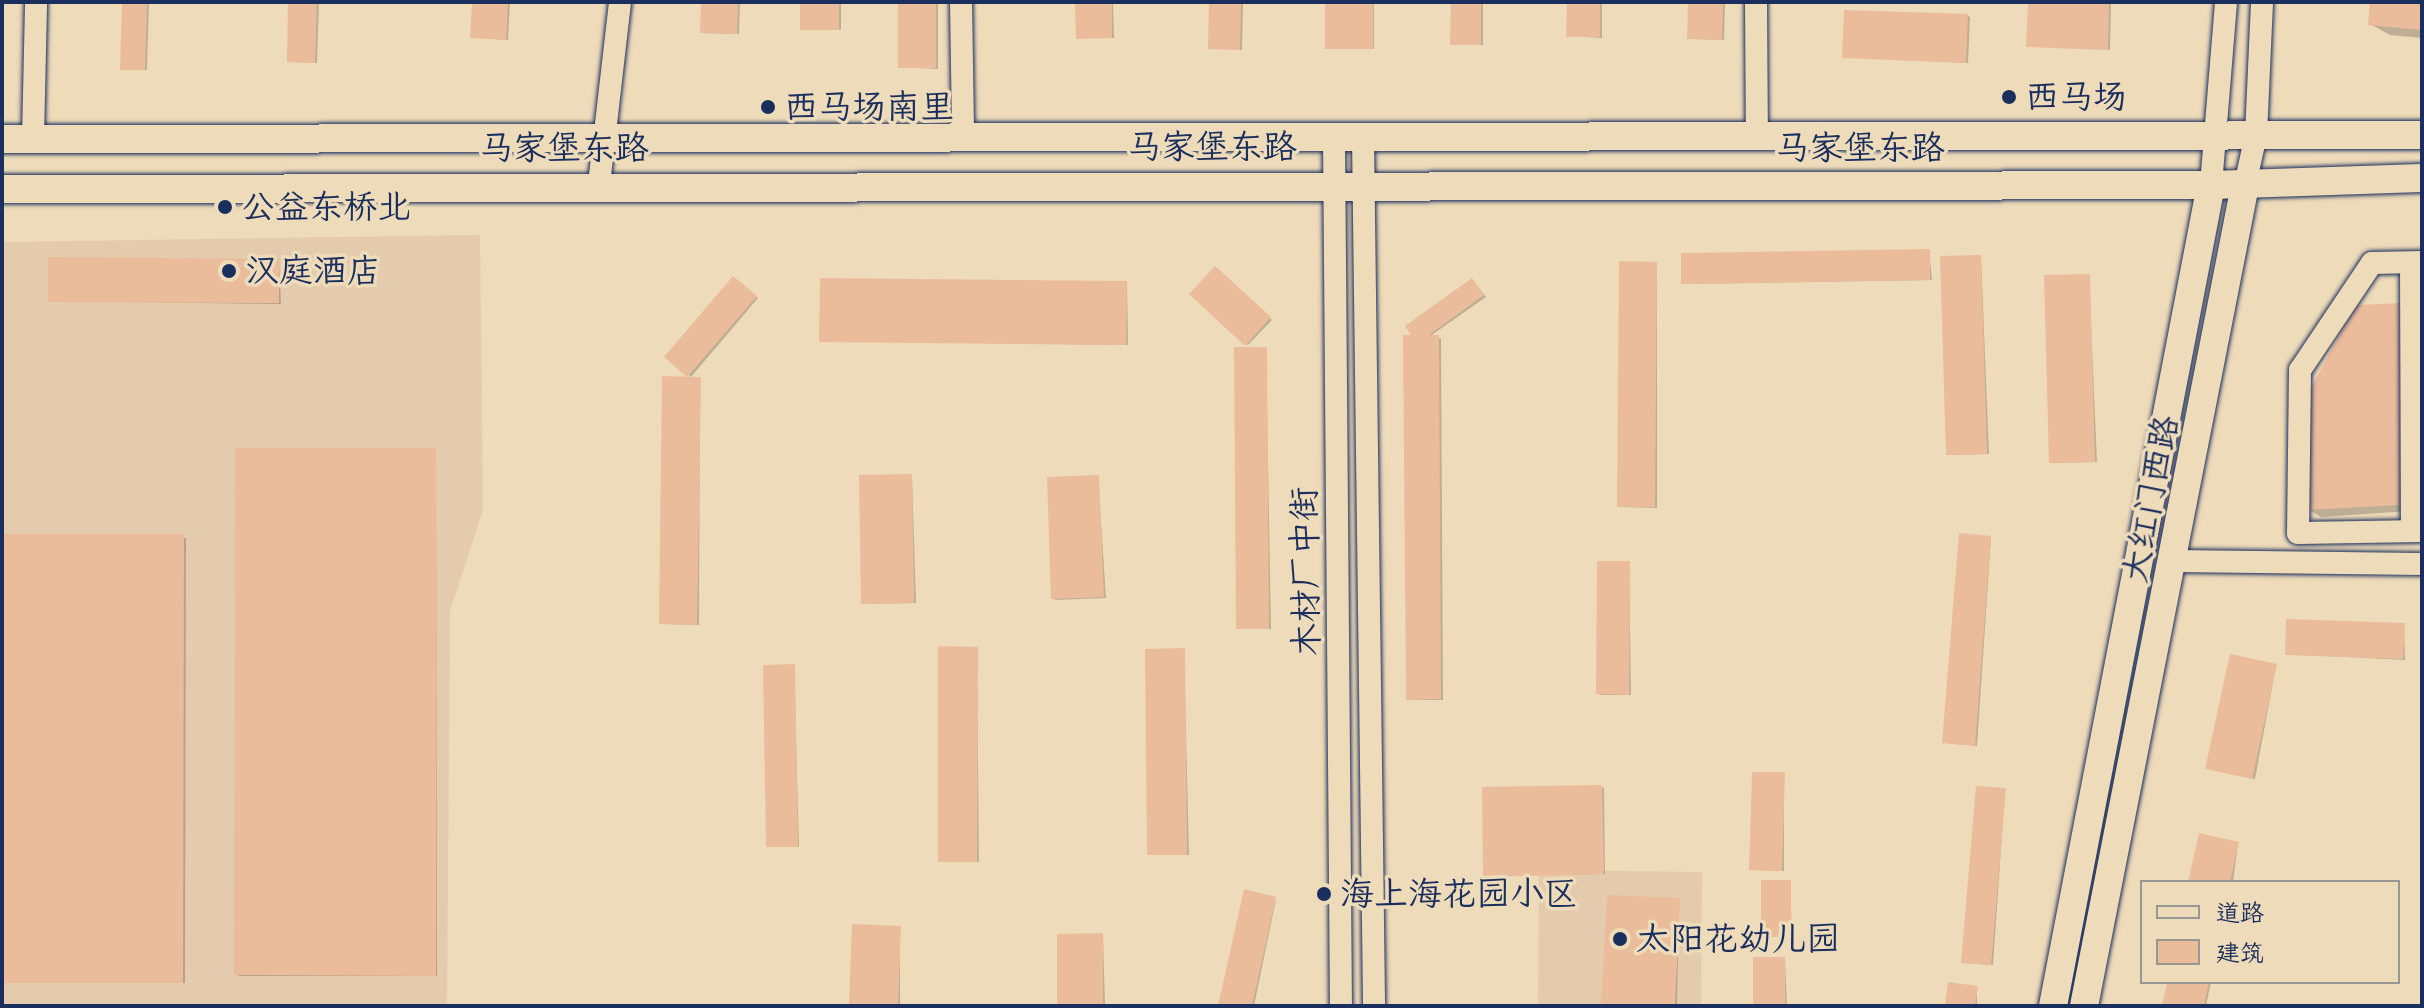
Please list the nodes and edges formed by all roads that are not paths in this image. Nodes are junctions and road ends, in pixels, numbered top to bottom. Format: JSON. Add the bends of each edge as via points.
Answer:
{"nodes":[{"id":1,"x":36,"y":2,"type":"edge"},
{"id":2,"x":620,"y":2,"type":"edge"},
{"id":3,"x":961,"y":2,"type":"edge"},
{"id":4,"x":1756,"y":2,"type":"edge"},
{"id":5,"x":2226,"y":2,"type":"edge"},
{"id":6,"x":2262,"y":2,"type":"edge"},
{"id":7,"x":601,"y":133,"type":"junction"},
{"id":8,"x":963,"y":133,"type":"junction"},
{"id":9,"x":1757,"y":135,"type":"junction"},
{"id":10,"x":2256,"y":135,"type":"junction"},
{"id":11,"x":2422,"y":135,"type":"edge"},
{"id":12,"x":2215,"y":136,"type":"junction"},
{"id":13,"x":1334,"y":137,"type":"junction"},
{"id":14,"x":1363,"y":137,"type":"junction"},
{"id":15,"x":33,"y":138,"type":"junction"},
{"id":16,"x":2,"y":139,"type":"edge"},
{"id":17,"x":2422,"y":178,"type":"edge"},
{"id":18,"x":1334,"y":183,"type":"junction"},
{"id":19,"x":1363,"y":183,"type":"junction"},
{"id":20,"x":599,"y":184,"type":"junction"},
{"id":21,"x":2211,"y":185,"type":"junction"},
{"id":22,"x":2245,"y":185,"type":"junction"},
{"id":23,"x":2,"y":189,"type":"edge"},
{"id":24,"x":2417,"y":262,"type":"edge"},
{"id":25,"x":2417,"y":531,"type":"edge"},
{"id":26,"x":2175,"y":561,"type":"junction"},
{"id":27,"x":2422,"y":564,"type":"edge"},
{"id":28,"x":1341,"y":1006,"type":"edge"},
{"id":29,"x":1374,"y":1006,"type":"edge"},
{"id":30,"x":2053,"y":1006,"type":"edge"},
{"id":31,"x":2084,"y":1006,"type":"edge"}],
"edges":[{"from":1,"to":15,"type":"street"},
{"from":2,"to":7,"type":"street"},
{"from":3,"to":8,"type":"street"},
{"from":4,"to":9,"type":"street"},
{"from":5,"to":12,"type":"street","name":"大红门西路"},
{"from":6,"to":10,"type":"street","name":"大红门西路"},
{"from":7,"to":8,"type":"main road","name":"马家堡东路"},
{"from":7,"to":15,"type":"main road","name":"马家堡东路"},
{"from":7,"to":20,"type":"street"},
{"from":8,"to":13,"type":"main road","name":"马家堡东路"},
{"from":9,"to":12,"type":"main road","name":"马家堡东路"},
{"from":9,"to":14,"type":"main road","name":"马家堡东路"},
{"from":10,"to":11,"type":"main road","name":"马家堡东路"},
{"from":10,"to":12,"type":"main road","name":"马家堡东路"},
{"from":10,"to":22,"type":"street","name":"大红门西路"},
{"from":12,"to":21,"type":"street","name":"大红门西路"},
{"from":13,"to":14,"type":"main road","name":"马家堡东路"},
{"from":13,"to":18,"type":"street","name":"木材厂中街"},
{"from":14,"to":19,"type":"street","name":"木材厂中街"},
{"from":15,"to":16,"type":"main road","name":"马家堡东路"},
{"from":17,"to":22,"type":"main road","name":"马家堡东路"},
{"from":18,"to":19,"type":"main road","name":"马家堡东路"},
{"from":18,"to":20,"type":"main road","name":"马家堡东路"},
{"from":18,"to":28,"type":"street","name":"木材厂中街"},
{"from":19,"to":21,"type":"main road","name":"马家堡东路"},
{"from":19,"to":29,"type":"street","name":"木材厂中街"},
{"from":20,"to":23,"type":"main road","name":"马家堡东路"},
{"from":21,"to":22,"type":"main road","name":"马家堡东路"},
{"from":21,"to":30,"type":"main road","name":"大红门西路"},
{"from":22,"to":26,"type":"main road","name":"大红门西路"},
{"from":24,"to":25,"type":"street"},
{"from":24,"to":25,"type":"street","via":[[2372,263],[2300,370],[2298,533]]},
{"from":26,"to":27,"type":"street"},
{"from":26,"to":31,"type":"main road","name":"大红门西路"}]}
